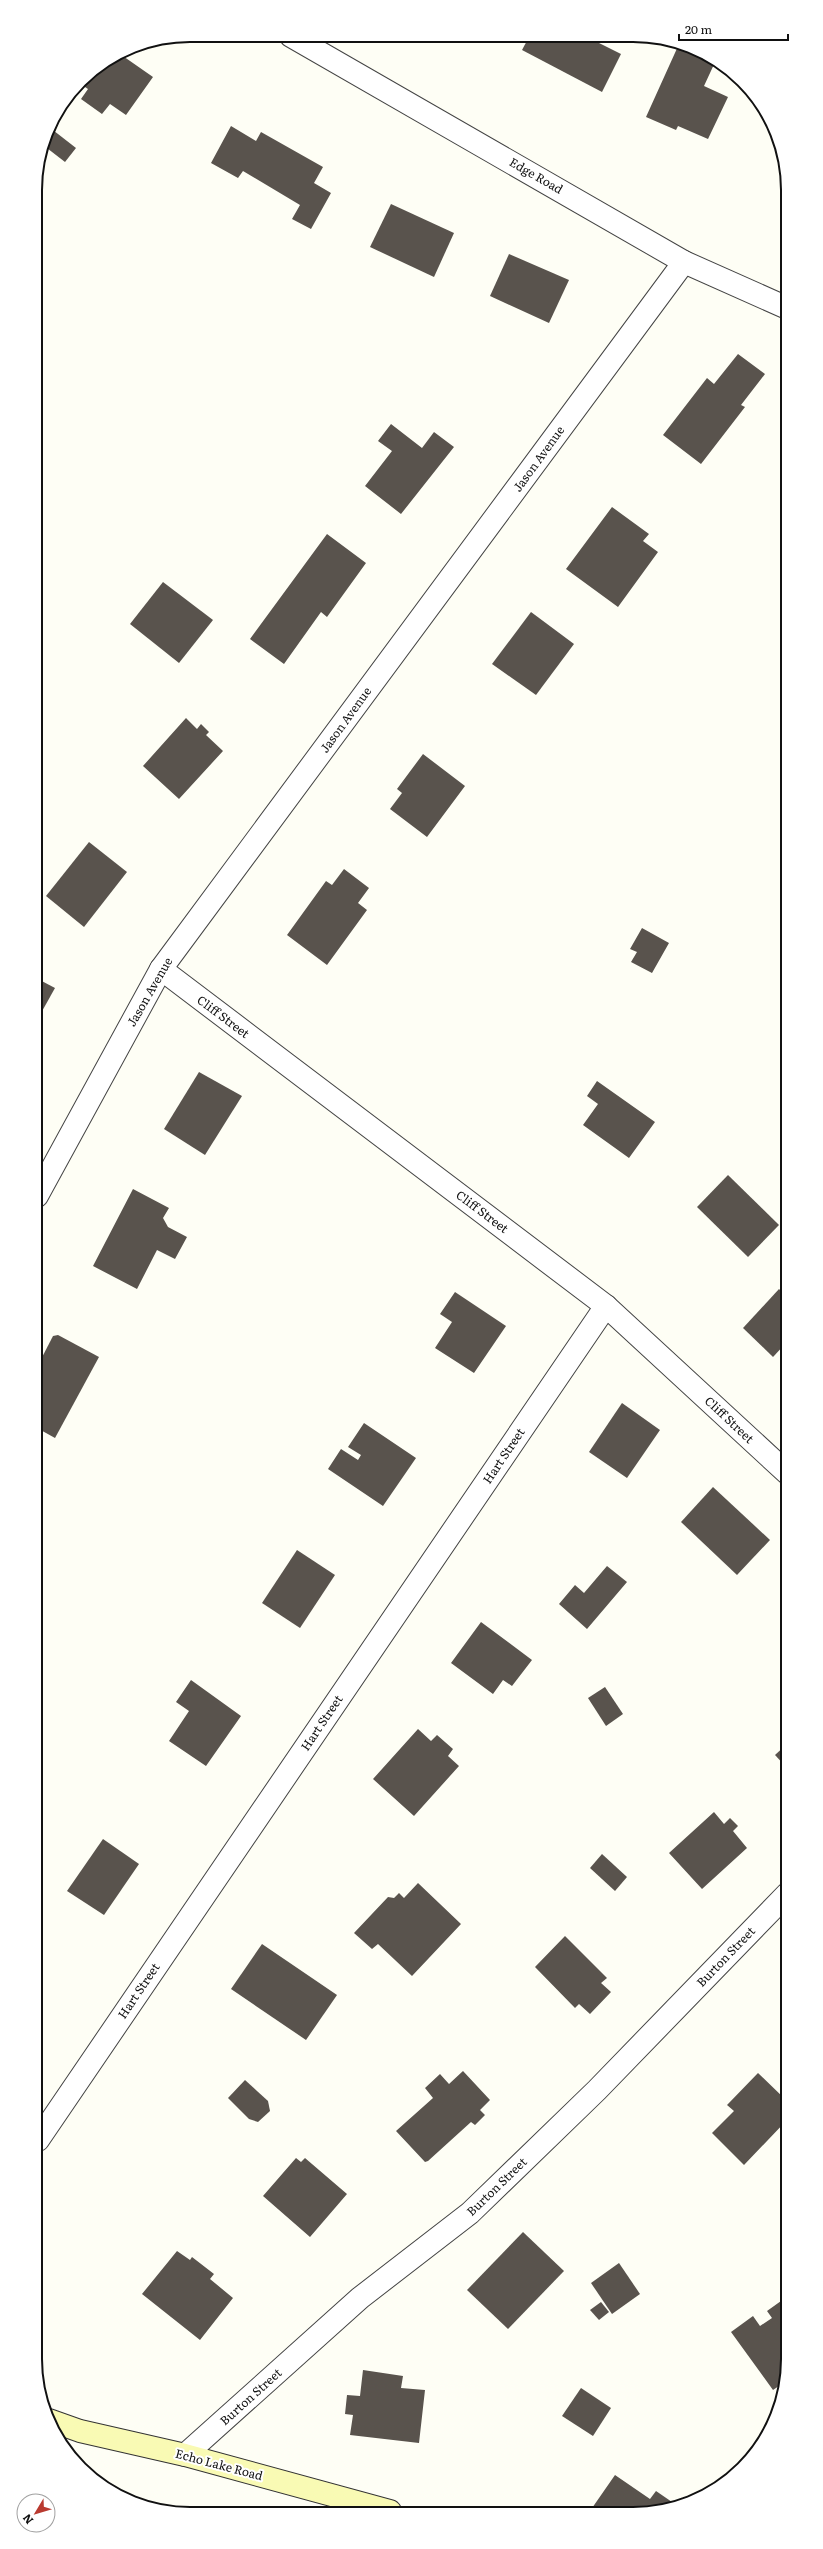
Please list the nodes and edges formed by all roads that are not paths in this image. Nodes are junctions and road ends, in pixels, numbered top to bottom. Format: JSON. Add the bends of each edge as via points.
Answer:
{"nodes":[{"id":1,"x":301,"y":42,"type":"edge"},
{"id":2,"x":684,"y":262,"type":"junction"},
{"id":3,"x":781,"y":305,"type":"edge"},
{"id":4,"x":161,"y":970,"type":"junction"},
{"id":5,"x":42,"y":1185,"type":"edge"},
{"id":6,"x":606,"y":1306,"type":"junction"},
{"id":7,"x":781,"y":1468,"type":"edge"},
{"id":8,"x":781,"y":1900,"type":"edge"},
{"id":9,"x":42,"y":2134,"type":"edge"},
{"id":10,"x":56,"y":2423,"type":"edge"},
{"id":11,"x":185,"y":2455,"type":"junction"},
{"id":12,"x":375,"y":2507,"type":"edge"}],
"edges":[{"from":1,"to":2,"type":"street","name":"Edge Road"},
{"from":2,"to":3,"type":"street","name":"Edge Road"},
{"from":2,"to":4,"type":"street","name":"Jason Avenue"},
{"from":4,"to":5,"type":"street","name":"Jason Avenue"},
{"from":4,"to":6,"type":"street","name":"Cliff Street"},
{"from":6,"to":7,"type":"street","name":"Cliff Street"},
{"from":6,"to":9,"type":"street","name":"Hart Street"},
{"from":8,"to":11,"type":"street","name":"Burton Street","via":[[597,2090],[470,2214],[360,2298]]},
{"from":10,"to":11,"type":"main road","name":"Echo Lake Road","via":[[80,2431]]},
{"from":11,"to":12,"type":"main road","name":"Echo Lake Road"}]}
